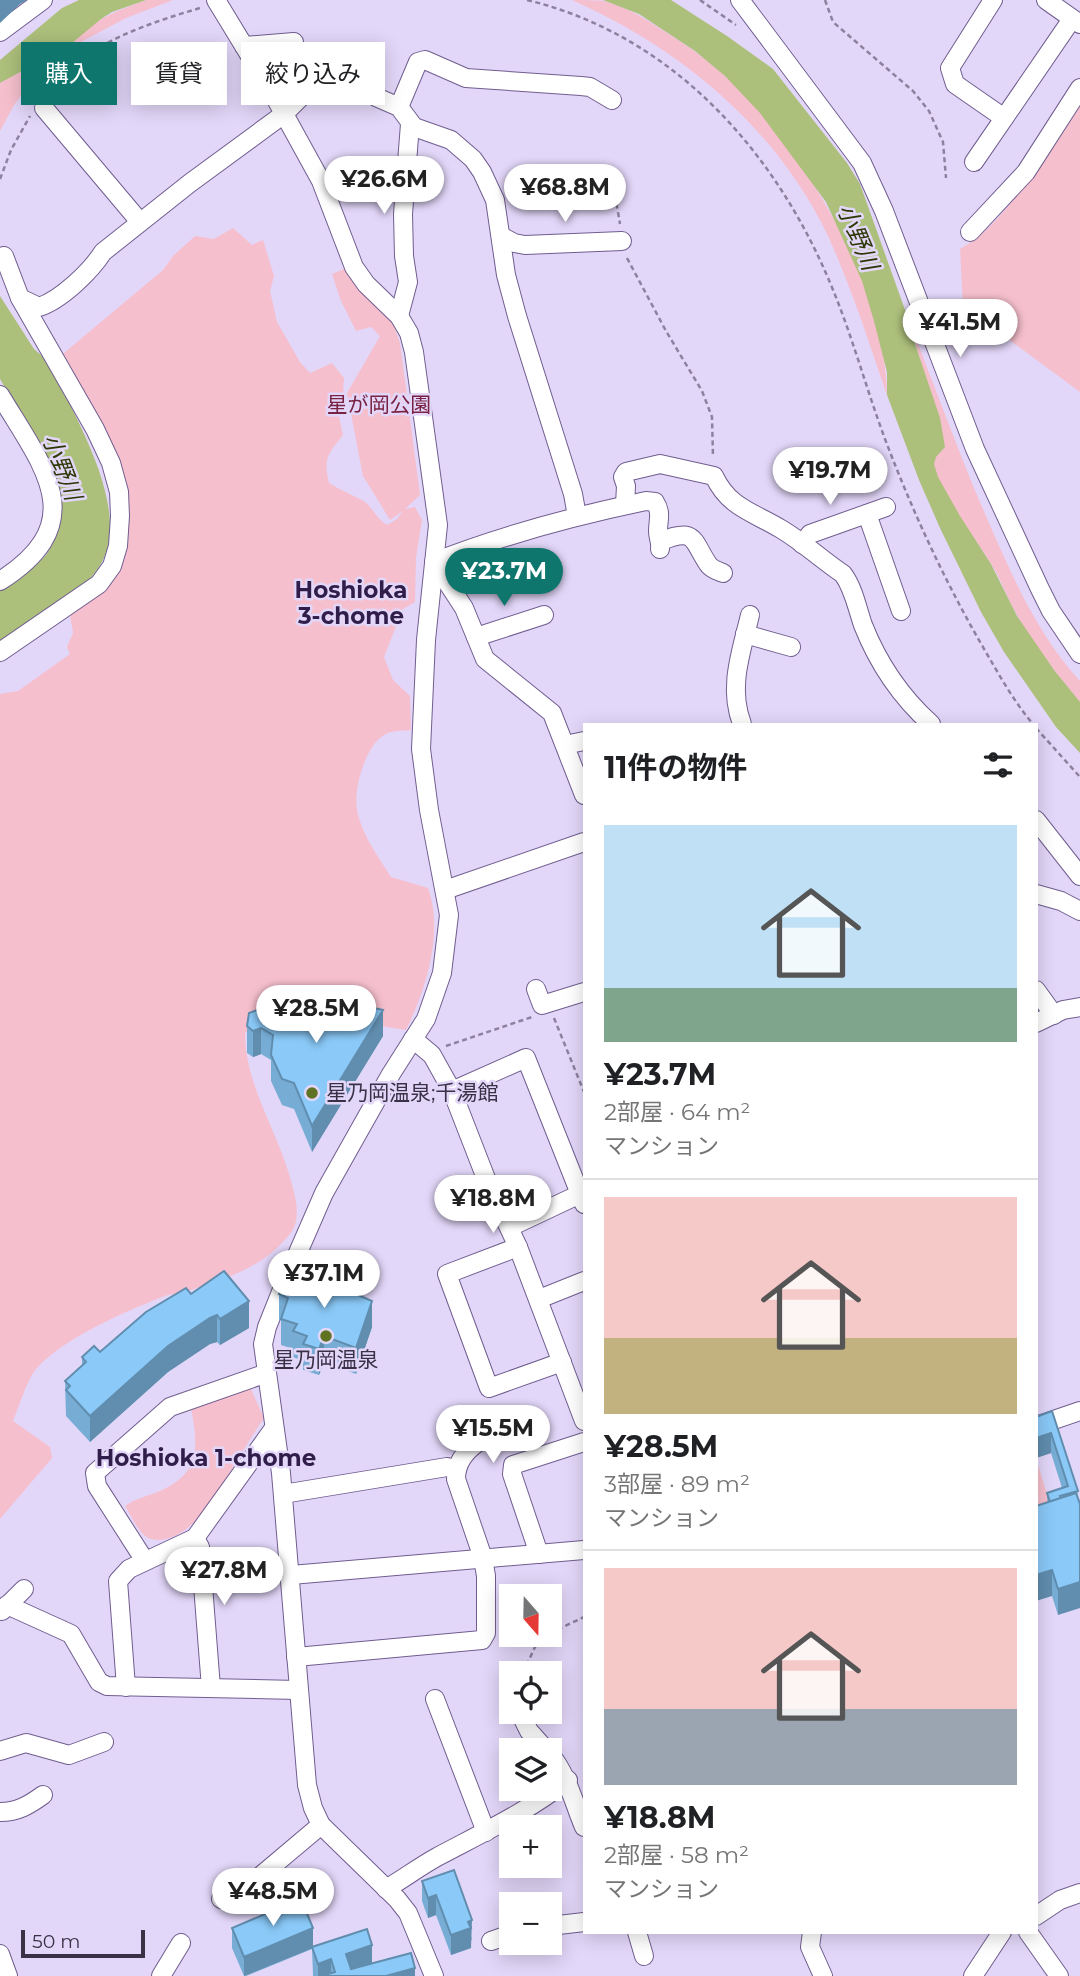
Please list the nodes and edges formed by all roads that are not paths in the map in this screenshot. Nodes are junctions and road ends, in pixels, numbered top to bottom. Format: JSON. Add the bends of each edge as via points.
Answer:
{"nodes":[{"id":1,"x":43,"y":0,"type":"edge"},
{"id":2,"x":740,"y":0,"type":"edge"},
{"id":3,"x":993,"y":0,"type":"edge"},
{"id":4,"x":1046,"y":0,"type":"edge"},
{"id":5,"x":217,"y":1,"type":"edge"},
{"id":6,"x":1076,"y":22,"type":"edge"},
{"id":7,"x":0,"y":32,"type":"edge"},
{"id":8,"x":242,"y":42,"type":"edge"},
{"id":9,"x":1080,"y":88,"type":"edge"},
{"id":10,"x":612,"y":100,"type":"dead end"},
{"id":11,"x":279,"y":105,"type":"edge"},
{"id":12,"x":399,"y":107,"type":"junction"},
{"id":13,"x":39,"y":109,"type":"road end"},
{"id":14,"x":284,"y":114,"type":"junction"},
{"id":15,"x":1004,"y":118,"type":"junction"},
{"id":16,"x":410,"y":124,"type":"junction"},
{"id":17,"x":974,"y":162,"type":"dead end"},
{"id":18,"x":141,"y":222,"type":"junction"},
{"id":19,"x":970,"y":232,"type":"dead end"},
{"id":20,"x":501,"y":236,"type":"junction"},
{"id":21,"x":622,"y":241,"type":"road end"},
{"id":22,"x":0,"y":257,"type":"edge"},
{"id":23,"x":20,"y":298,"type":"junction"},
{"id":24,"x":399,"y":316,"type":"junction"},
{"id":25,"x":0,"y":396,"type":"edge"},
{"id":26,"x":625,"y":505,"type":"junction"},
{"id":27,"x":886,"y":507,"type":"dead end"},
{"id":28,"x":867,"y":514,"type":"junction"},
{"id":29,"x":577,"y":516,"type":"junction"},
{"id":30,"x":802,"y":544,"type":"junction"},
{"id":31,"x":434,"y":562,"type":"junction"},
{"id":32,"x":710,"y":571,"type":"dead end"},
{"id":33,"x":0,"y":582,"type":"edge"},
{"id":34,"x":901,"y":599,"type":"dead end"},
{"id":35,"x":544,"y":615,"type":"dead end"},
{"id":36,"x":750,"y":615,"type":"dead end"},
{"id":37,"x":745,"y":634,"type":"junction"},
{"id":38,"x":476,"y":637,"type":"junction"},
{"id":39,"x":785,"y":649,"type":"dead end"},
{"id":40,"x":0,"y":652,"type":"edge"},
{"id":41,"x":1080,"y":654,"type":"edge"},
{"id":42,"x":741,"y":723,"type":"edge"},
{"id":43,"x":930,"y":723,"type":"edge"},
{"id":44,"x":583,"y":741,"type":"edge"},
{"id":45,"x":565,"y":745,"type":"junction"},
{"id":46,"x":583,"y":792,"type":"edge"},
{"id":47,"x":1038,"y":823,"type":"edge"},
{"id":48,"x":583,"y":842,"type":"edge"},
{"id":49,"x":1080,"y":876,"type":"edge"},
{"id":50,"x":445,"y":890,"type":"junction"},
{"id":51,"x":1038,"y":895,"type":"edge"},
{"id":52,"x":1080,"y":911,"type":"edge"},
{"id":53,"x":536,"y":989,"type":"dead end"},
{"id":54,"x":583,"y":992,"type":"edge"},
{"id":55,"x":1038,"y":993,"type":"edge"},
{"id":56,"x":1080,"y":1007,"type":"edge"},
{"id":57,"x":1054,"y":1015,"type":"junction"},
{"id":58,"x":1038,"y":1022,"type":"edge"},
{"id":59,"x":413,"y":1039,"type":"junction"},
{"id":60,"x":452,"y":1091,"type":"junction"},
{"id":61,"x":582,"y":1199,"type":"edge"},
{"id":62,"x":510,"y":1227,"type":"junction"},
{"id":63,"x":518,"y":1247,"type":"junction"},
{"id":64,"x":583,"y":1280,"type":"edge"},
{"id":65,"x":539,"y":1299,"type":"junction"},
{"id":66,"x":562,"y":1362,"type":"junction"},
{"id":67,"x":267,"y":1373,"type":"junction"},
{"id":68,"x":1080,"y":1411,"type":"edge"},
{"id":69,"x":583,"y":1418,"type":"edge"},
{"id":70,"x":531,"y":1420,"type":"dead end"},
{"id":71,"x":1038,"y":1425,"type":"edge"},
{"id":72,"x":274,"y":1429,"type":"junction"},
{"id":73,"x":583,"y":1441,"type":"edge"},
{"id":74,"x":456,"y":1469,"type":"junction"},
{"id":75,"x":283,"y":1494,"type":"junction"},
{"id":76,"x":195,"y":1538,"type":"junction"},
{"id":77,"x":583,"y":1550,"type":"edge"},
{"id":78,"x":539,"y":1554,"type":"junction"},
{"id":79,"x":483,"y":1558,"type":"junction"},
{"id":80,"x":145,"y":1561,"type":"junction"},
{"id":81,"x":291,"y":1575,"type":"junction"},
{"id":82,"x":24,"y":1589,"type":"dead end"},
{"id":83,"x":4,"y":1609,"type":"edge"},
{"id":84,"x":296,"y":1657,"type":"junction"},
{"id":85,"x":126,"y":1687,"type":"junction"},
{"id":86,"x":211,"y":1688,"type":"junction"},
{"id":87,"x":298,"y":1690,"type":"junction"},
{"id":88,"x":435,"y":1699,"type":"dead end"},
{"id":89,"x":104,"y":1742,"type":"dead end"},
{"id":90,"x":0,"y":1751,"type":"edge"},
{"id":91,"x":562,"y":1769,"type":"edge"},
{"id":92,"x":568,"y":1780,"type":"junction"},
{"id":93,"x":43,"y":1795,"type":"dead end"},
{"id":94,"x":0,"y":1812,"type":"edge"},
{"id":95,"x":583,"y":1824,"type":"edge"},
{"id":96,"x":321,"y":1825,"type":"junction"},
{"id":97,"x":486,"y":1832,"type":"junction"},
{"id":98,"x":386,"y":1889,"type":"junction"},
{"id":99,"x":1080,"y":1893,"type":"edge"},
{"id":100,"x":221,"y":1899,"type":"dead end"},
{"id":101,"x":1038,"y":1915,"type":"edge"},
{"id":102,"x":583,"y":1922,"type":"edge"},
{"id":103,"x":562,"y":1925,"type":"edge"},
{"id":104,"x":638,"y":1934,"type":"edge"},
{"id":105,"x":812,"y":1934,"type":"edge"},
{"id":106,"x":1001,"y":1934,"type":"edge"},
{"id":107,"x":1029,"y":1934,"type":"edge"},
{"id":108,"x":499,"y":1938,"type":"edge"},
{"id":109,"x":491,"y":1941,"type":"dead end"},
{"id":110,"x":181,"y":1943,"type":"dead end"},
{"id":111,"x":0,"y":1954,"type":"edge"},
{"id":112,"x":644,"y":1956,"type":"dead end"},
{"id":113,"x":8,"y":1976,"type":"edge"},
{"id":114,"x":161,"y":1976,"type":"edge"},
{"id":115,"x":434,"y":1976,"type":"edge"},
{"id":116,"x":823,"y":1976,"type":"edge"},
{"id":117,"x":973,"y":1976,"type":"edge"},
{"id":118,"x":1059,"y":1976,"type":"edge"}],
"edges":[{"from":1,"to":7,"type":"street"},
{"from":2,"to":41,"type":"street","via":[[862,163],[975,449],[1051,611]]},
{"from":3,"to":15,"type":"street","via":[[950,68],[955,84]]},
{"from":4,"to":6,"type":"street"},
{"from":5,"to":8,"type":"street"},
{"from":6,"to":15,"type":"street"},
{"from":9,"to":19,"type":"street","via":[[1026,172]]},
{"from":10,"to":12,"type":"street","via":[[590,87],[466,78],[425,60],[418,62]]},
{"from":11,"to":14,"type":"street"},
{"from":12,"to":14,"type":"street","via":[[376,97],[344,71],[337,71],[315,83]]},
{"from":12,"to":16,"type":"street"},
{"from":13,"to":18,"type":"street"},
{"from":14,"to":18,"type":"street"},
{"from":14,"to":24,"type":"street","via":[[321,181],[355,267]]},
{"from":15,"to":17,"type":"street"},
{"from":16,"to":20,"type":"street","via":[[451,140],[473,159],[495,200]]},
{"from":16,"to":24,"type":"street","via":[[403,214],[408,282]]},
{"from":18,"to":23,"type":"street","via":[[51,303],[40,307]]},
{"from":20,"to":21,"type":"street","via":[[525,245]]},
{"from":20,"to":29,"type":"street","via":[[506,275]]},
{"from":22,"to":23,"type":"street","via":[[4,256]]},
{"from":23,"to":40,"type":"street","via":[[111,463],[119,492],[120,526],[112,566],[99,584]]},
{"from":24,"to":31,"type":"street","via":[[414,352],[435,492]]},
{"from":25,"to":33,"type":"street","via":[[47,474],[54,504],[46,538],[37,553]]},
{"from":26,"to":29,"type":"street"},
{"from":26,"to":30,"type":"street","via":[[626,472],[660,464],[714,476],[729,499]]},
{"from":26,"to":32,"type":"street","via":[[655,502],[661,545],[674,535],[689,536]]},
{"from":27,"to":28,"type":"street"},
{"from":28,"to":30,"type":"street","via":[[810,534]]},
{"from":28,"to":34,"type":"street"},
{"from":29,"to":31,"type":"street"},
{"from":30,"to":43,"type":"street","via":[[849,582],[879,660]]},
{"from":31,"to":38,"type":"street","via":[[464,608]]},
{"from":31,"to":50,"type":"street","via":[[421,749]]},
{"from":35,"to":38,"type":"street"},
{"from":36,"to":37,"type":"street"},
{"from":37,"to":39,"type":"street"},
{"from":37,"to":42,"type":"street","via":[[729,705]]},
{"from":38,"to":45,"type":"street","via":[[493,668],[552,713]]},
{"from":44,"to":45,"type":"street"},
{"from":45,"to":46,"type":"street"},
{"from":47,"to":49,"type":"street"},
{"from":48,"to":50,"type":"street"},
{"from":50,"to":59,"type":"street","via":[[449,915],[442,973],[426,1019]]},
{"from":51,"to":52,"type":"street"},
{"from":53,"to":54,"type":"street","via":[[542,1005]]},
{"from":55,"to":57,"type":"street"},
{"from":56,"to":57,"type":"street"},
{"from":57,"to":58,"type":"street"},
{"from":59,"to":60,"type":"street","via":[[428,1052]]},
{"from":59,"to":67,"type":"street","via":[[324,1193],[283,1286],[263,1344]]},
{"from":60,"to":61,"type":"street","via":[[526,1058]]},
{"from":60,"to":62,"type":"street","via":[[486,1181]]},
{"from":61,"to":62,"type":"street"},
{"from":62,"to":63,"type":"street"},
{"from":63,"to":65,"type":"street"},
{"from":63,"to":66,"type":"street","via":[[447,1274],[489,1388]]},
{"from":64,"to":65,"type":"street"},
{"from":65,"to":66,"type":"street"},
{"from":66,"to":69,"type":"street"},
{"from":67,"to":72,"type":"street"},
{"from":67,"to":80,"type":"street","via":[[170,1407],[95,1473],[97,1486]]},
{"from":68,"to":71,"type":"street"},
{"from":70,"to":74,"type":"street","via":[[479,1442]]},
{"from":72,"to":75,"type":"street"},
{"from":72,"to":76,"type":"street"},
{"from":73,"to":78,"type":"street","via":[[513,1465]]},
{"from":74,"to":75,"type":"street"},
{"from":74,"to":79,"type":"street"},
{"from":75,"to":81,"type":"street"},
{"from":76,"to":80,"type":"street"},
{"from":76,"to":86,"type":"street","via":[[200,1547]]},
{"from":77,"to":78,"type":"street"},
{"from":78,"to":79,"type":"street"},
{"from":79,"to":81,"type":"street"},
{"from":79,"to":84,"type":"street","via":[[486,1633],[482,1640]]},
{"from":80,"to":85,"type":"street","via":[[118,1581]]},
{"from":81,"to":84,"type":"street"},
{"from":82,"to":83,"type":"street"},
{"from":83,"to":85,"type":"street","via":[[71,1634],[99,1682]]},
{"from":84,"to":87,"type":"street"},
{"from":85,"to":86,"type":"street"},
{"from":86,"to":87,"type":"street"},
{"from":87,"to":96,"type":"street","via":[[307,1784]]},
{"from":88,"to":97,"type":"street"},
{"from":89,"to":90,"type":"street","via":[[69,1755],[26,1743]]},
{"from":91,"to":92,"type":"street"},
{"from":92,"to":95,"type":"street"},
{"from":92,"to":97,"type":"street"},
{"from":93,"to":94,"type":"street","via":[[21,1809]]},
{"from":96,"to":98,"type":"street"},
{"from":96,"to":100,"type":"street","via":[[245,1889]]},
{"from":97,"to":98,"type":"street"},
{"from":98,"to":115,"type":"street","via":[[408,1913]]},
{"from":99,"to":101,"type":"street"},
{"from":102,"to":103,"type":"street"},
{"from":104,"to":112,"type":"street"},
{"from":105,"to":116,"type":"street","via":[[810,1947]]},
{"from":106,"to":117,"type":"street"},
{"from":107,"to":118,"type":"street"},
{"from":108,"to":109,"type":"street"},
{"from":110,"to":114,"type":"street"},
{"from":111,"to":113,"type":"street"}]}
